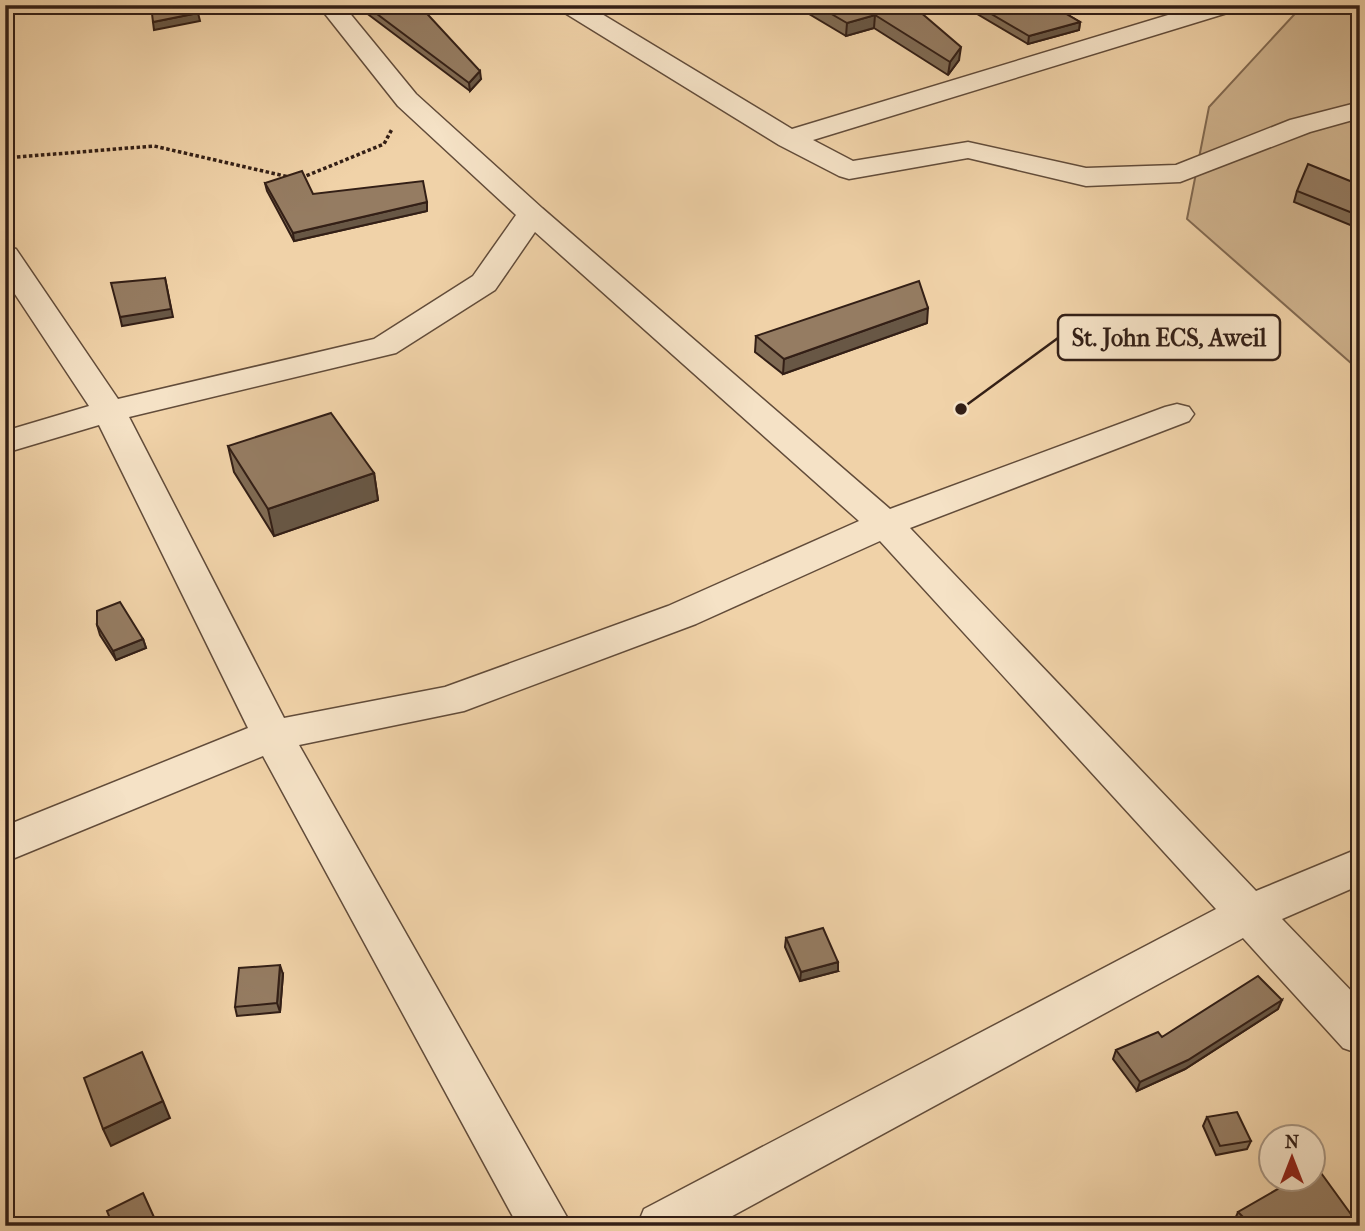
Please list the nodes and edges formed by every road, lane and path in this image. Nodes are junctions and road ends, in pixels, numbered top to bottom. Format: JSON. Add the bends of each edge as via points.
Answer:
{"nodes":[{"id":1,"x":330,"y":5,"type":"edge"},
{"id":2,"x":569,"y":5,"type":"edge"},
{"id":3,"x":1228,"y":5,"type":"edge"},
{"id":4,"x":407,"y":100,"type":"junction"},
{"id":5,"x":1360,"y":110,"type":"edge"},
{"id":6,"x":789,"y":139,"type":"junction"},
{"id":7,"x":5,"y":158,"type":"edge"},
{"id":8,"x":532,"y":214,"type":"junction"},
{"id":9,"x":5,"y":255,"type":"edge"},
{"id":10,"x":109,"y":411,"type":"junction"},
{"id":11,"x":1177,"y":414,"type":"dead end"},
{"id":12,"x":5,"y":442,"type":"edge"},
{"id":13,"x":885,"y":524,"type":"junction"},
{"id":14,"x":272,"y":735,"type":"junction"},
{"id":15,"x":5,"y":845,"type":"edge"},
{"id":16,"x":1360,"y":866,"type":"edge"},
{"id":17,"x":1248,"y":914,"type":"junction"},
{"id":18,"x":1360,"y":1033,"type":"edge"},
{"id":19,"x":546,"y":1226,"type":"edge"},
{"id":20,"x":663,"y":1226,"type":"edge"}],
"edges":[{"from":1,"to":4,"type":"street"},
{"from":2,"to":6,"type":"street"},
{"from":3,"to":6,"type":"street"},
{"from":4,"to":7,"type":"path","via":[[384,144],[298,180],[154,146]]},
{"from":4,"to":8,"type":"street"},
{"from":5,"to":6,"type":"street","via":[[1300,126],[1180,173],[1086,177],[968,150],[849,170]]},
{"from":8,"to":10,"type":"street","via":[[484,283],[385,346]]},
{"from":8,"to":13,"type":"street"},
{"from":9,"to":10,"type":"street"},
{"from":10,"to":12,"type":"street"},
{"from":10,"to":14,"type":"street"},
{"from":11,"to":13,"type":"street"},
{"from":13,"to":14,"type":"street","via":[[682,615],[450,701]]},
{"from":13,"to":17,"type":"street"},
{"from":14,"to":15,"type":"street"},
{"from":14,"to":19,"type":"street"},
{"from":16,"to":17,"type":"street"},
{"from":17,"to":18,"type":"street"},
{"from":17,"to":20,"type":"street"}]}
